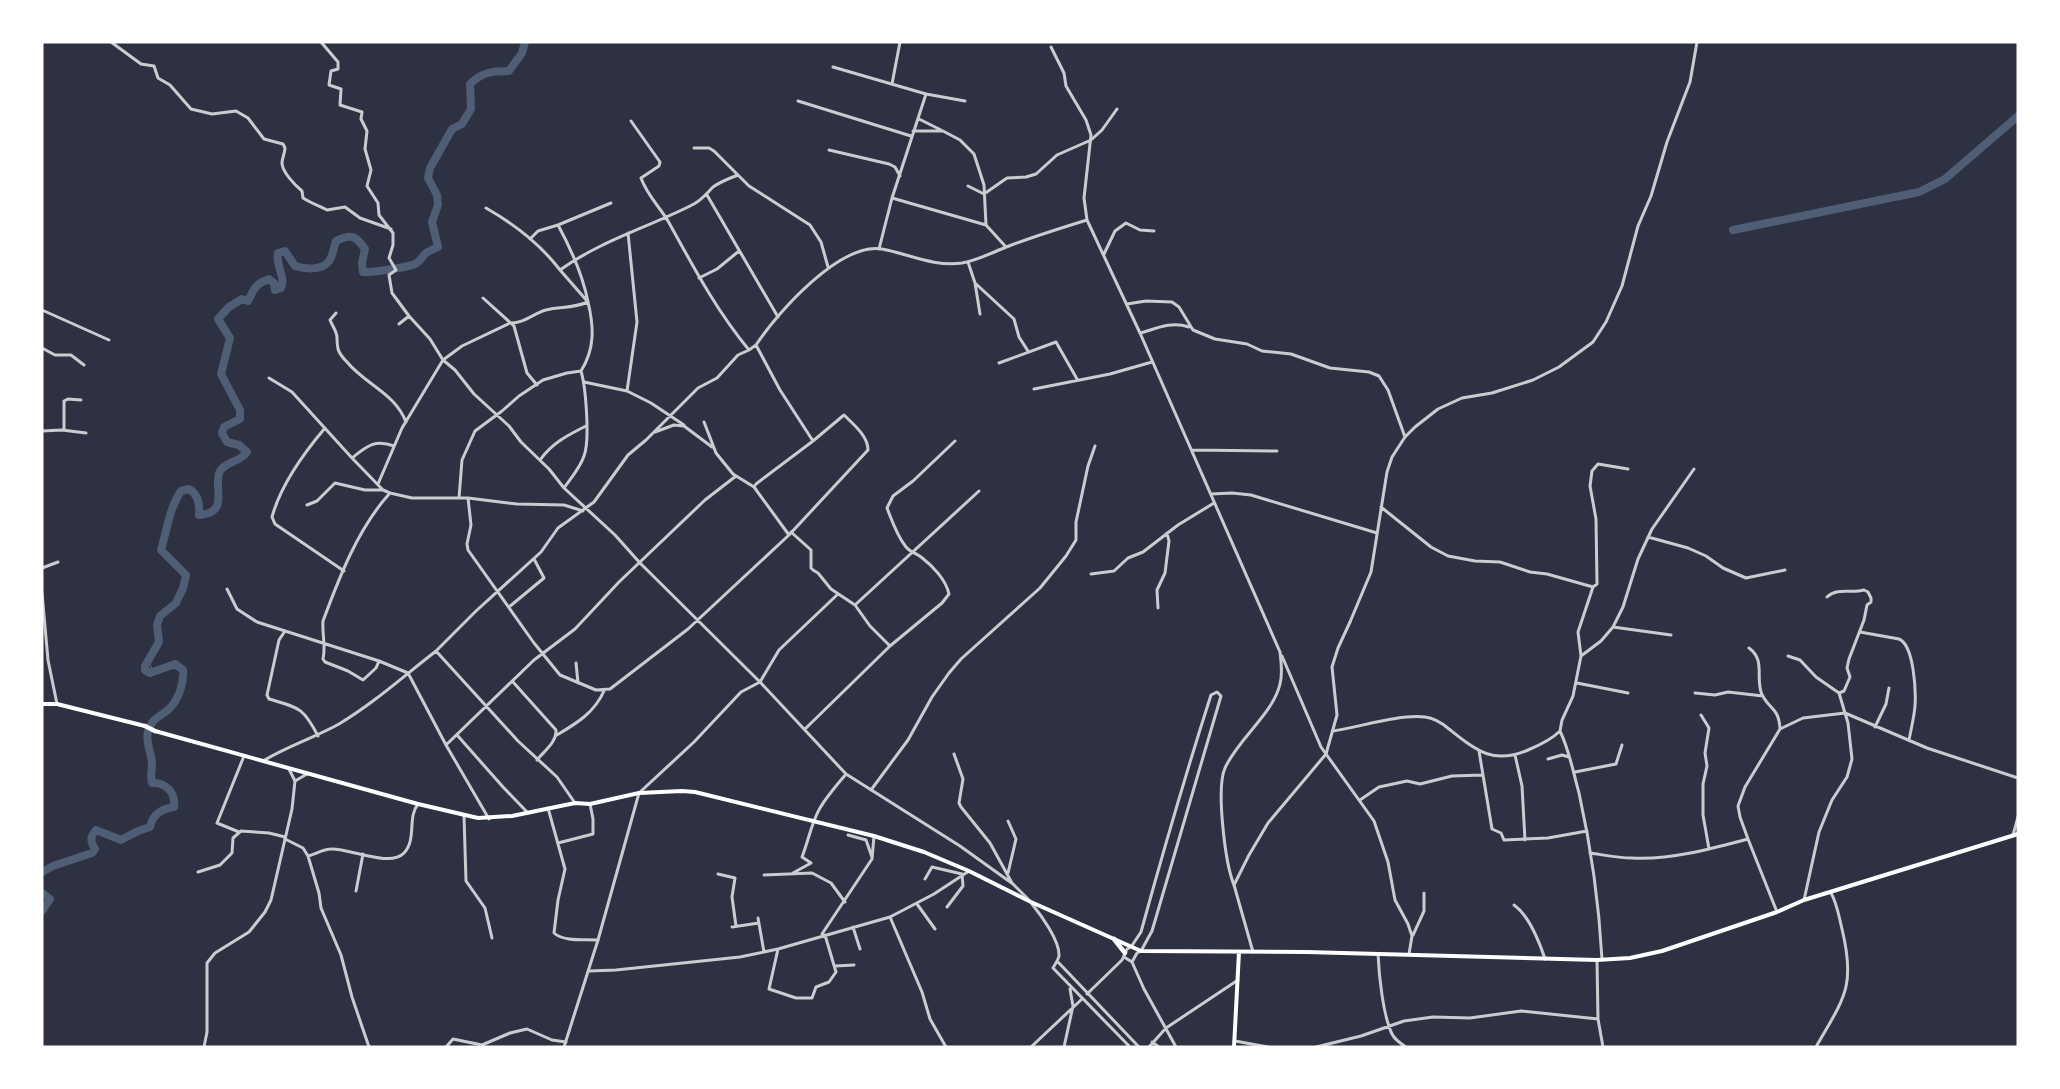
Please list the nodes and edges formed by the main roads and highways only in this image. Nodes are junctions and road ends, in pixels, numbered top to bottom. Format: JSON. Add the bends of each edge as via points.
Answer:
{"nodes":[{"id":1,"x":42,"y":704,"type":"edge"},
{"id":2,"x":145,"y":726,"type":"joint"},
{"id":3,"x":155,"y":731,"type":"joint"},
{"id":4,"x":2015,"y":835,"type":"edge"},
{"id":5,"x":1114,"y":939,"type":"junction"},
{"id":6,"x":1239,"y":952,"type":"junction"},
{"id":7,"x":1125,"y":955,"type":"road end"},
{"id":8,"x":1234,"y":1047,"type":"edge"}],
"edges":[{"from":1,"to":2,"type":"main road","via":[[57,704]]},
{"from":2,"to":3,"type":"main road"},
{"from":3,"to":5,"type":"main road","via":[[418,804],[490,819],[639,793],[695,792],[924,852]]},
{"from":4,"to":6,"type":"main road","via":[[1636,957]]},
{"from":5,"to":6,"type":"main road","via":[[1141,951]]},
{"from":5,"to":7,"type":"main road"},
{"from":6,"to":8,"type":"main road"}]}
